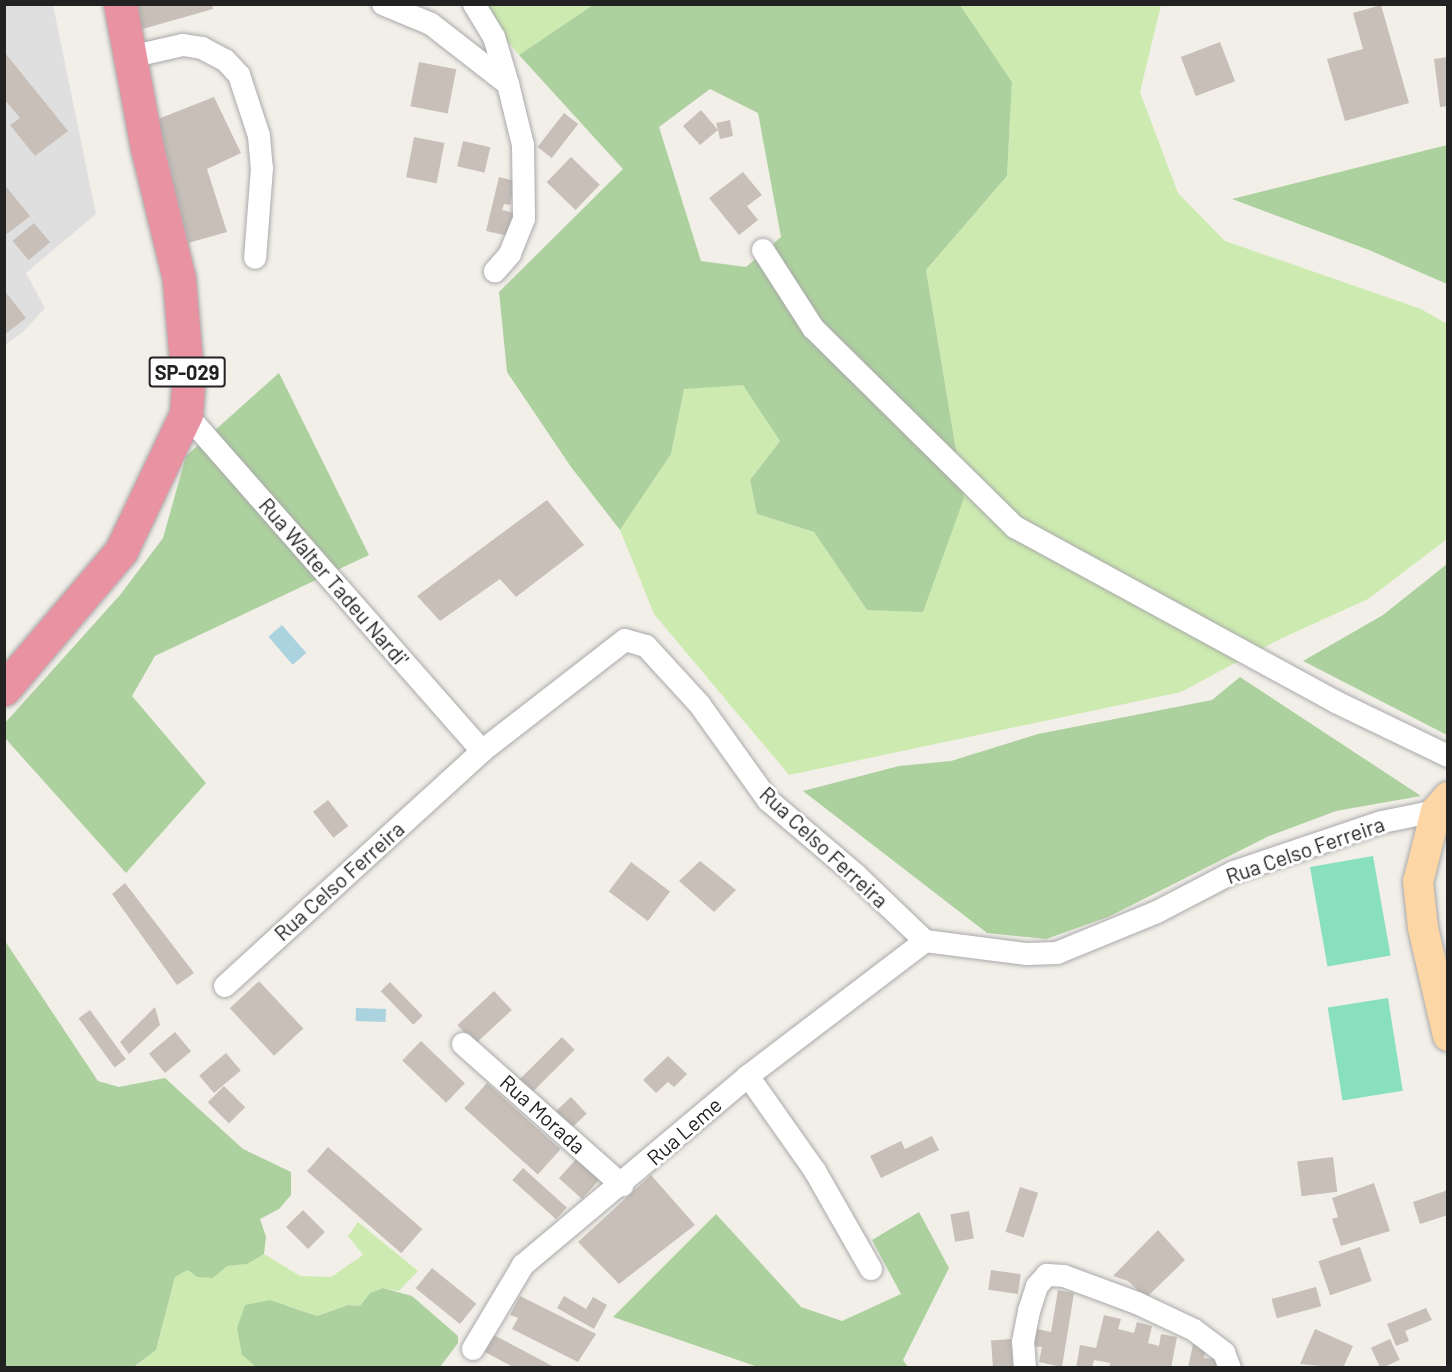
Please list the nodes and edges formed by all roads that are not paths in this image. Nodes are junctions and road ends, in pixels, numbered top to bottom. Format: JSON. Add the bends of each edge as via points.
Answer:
{"nodes":[{"id":1,"x":120,"y":4,"type":"edge"},
{"id":2,"x":383,"y":4,"type":"edge"},
{"id":3,"x":474,"y":4,"type":"edge"},
{"id":4,"x":130,"y":57,"type":"junction"},
{"id":5,"x":508,"y":84,"type":"junction"},
{"id":6,"x":763,"y":250,"type":"dead end"},
{"id":7,"x":255,"y":258,"type":"dead end"},
{"id":8,"x":495,"y":271,"type":"dead end"},
{"id":9,"x":186,"y":414,"type":"junction"},
{"id":10,"x":4,"y":689,"type":"edge"},
{"id":11,"x":482,"y":751,"type":"junction"},
{"id":12,"x":1448,"y":756,"type":"edge"},
{"id":13,"x":1442,"y":804,"type":"edge"},
{"id":14,"x":925,"y":941,"type":"junction"},
{"id":15,"x":225,"y":986,"type":"dead end"},
{"id":16,"x":1448,"y":1036,"type":"edge"},
{"id":17,"x":463,"y":1044,"type":"dead end"},
{"id":18,"x":748,"y":1076,"type":"junction"},
{"id":19,"x":622,"y":1185,"type":"junction"},
{"id":20,"x":871,"y":1269,"type":"dead end"},
{"id":21,"x":473,"y":1349,"type":"dead end"},
{"id":22,"x":1025,"y":1368,"type":"edge"},
{"id":23,"x":1230,"y":1368,"type":"edge"}],
"edges":[{"from":1,"to":4,"type":"highway","number":"SP-029"},
{"from":2,"to":5,"type":"street","via":[[431,24]]},
{"from":3,"to":5,"type":"street","via":[[494,37]]},
{"from":4,"to":7,"type":"street","via":[[183,45],[202,48],[225,60],[239,75],[259,136],[262,168]]},
{"from":4,"to":9,"type":"highway","number":"SP-029","via":[[179,279],[188,385]]},
{"from":5,"to":8,"type":"street","via":[[523,145],[524,219],[510,254]]},
{"from":6,"to":12,"type":"street","via":[[813,328],[1015,527],[1325,697]]},
{"from":9,"to":10,"type":"highway","number":"SP-029","via":[[121,551]]},
{"from":9,"to":11,"type":"street","name":"Rua Walter Tadeu Nardi'"},
{"from":11,"to":14,"type":"street","name":"Rua Celso Ferreira","via":[[625,640],[646,646],[700,705],[768,800]]},
{"from":11,"to":15,"type":"street","name":"Rua Celso Ferreira"},
{"from":13,"to":14,"type":"street","name":"Rua Celso Ferreira","via":[[1234,872],[1158,912],[1057,953],[1028,954]]},
{"from":13,"to":16,"type":"main road","via":[[1418,882],[1423,928]]},
{"from":14,"to":18,"type":"street","name":"Rua Leme"},
{"from":17,"to":19,"type":"street","name":"Rua Morada"},
{"from":18,"to":19,"type":"street","name":"Rua Leme"},
{"from":18,"to":20,"type":"street","via":[[815,1171]]},
{"from":19,"to":21,"type":"street","name":"Rua Leme","via":[[523,1265]]},
{"from":22,"to":23,"type":"street","via":[[1023,1342],[1029,1311],[1037,1286],[1047,1275],[1064,1276],[1137,1303],[1194,1330],[1224,1353]]}]}
